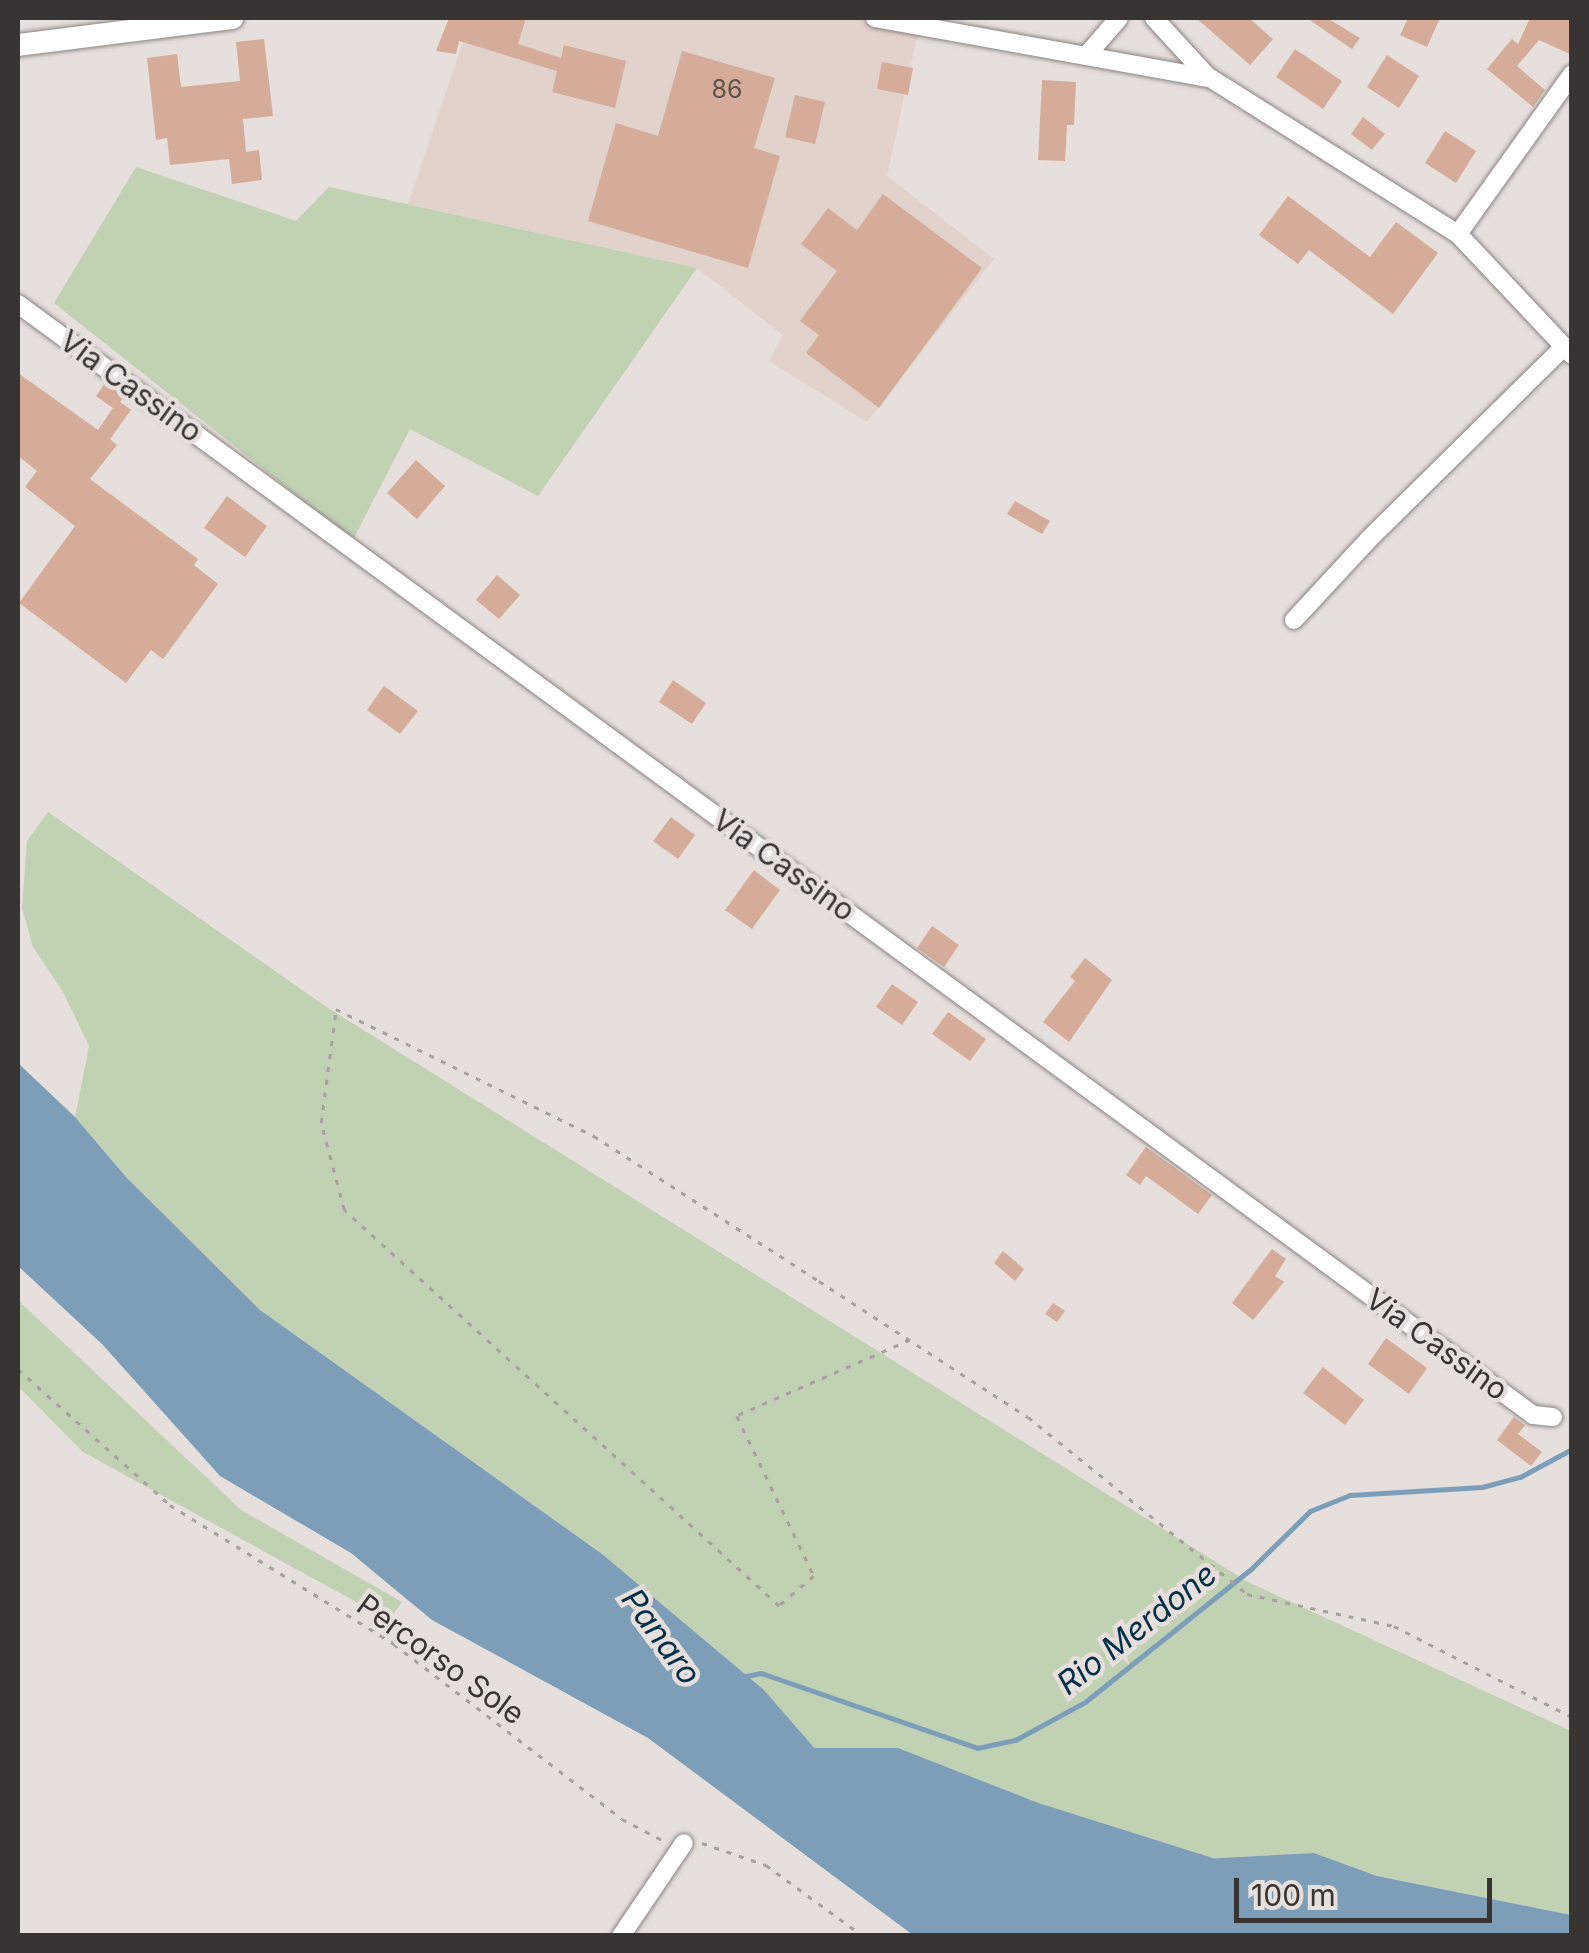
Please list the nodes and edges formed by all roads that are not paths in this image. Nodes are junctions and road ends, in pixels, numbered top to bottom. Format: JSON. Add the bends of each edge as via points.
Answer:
{"nodes":[{"id":1,"x":232,"y":18,"type":"edge"},
{"id":2,"x":875,"y":18,"type":"edge"},
{"id":3,"x":1119,"y":18,"type":"edge"},
{"id":4,"x":1154,"y":18,"type":"edge"},
{"id":5,"x":18,"y":44,"type":"edge"},
{"id":6,"x":1086,"y":56,"type":"junction"},
{"id":7,"x":1572,"y":74,"type":"edge"},
{"id":8,"x":1210,"y":78,"type":"junction"},
{"id":9,"x":1458,"y":234,"type":"junction"},
{"id":10,"x":18,"y":304,"type":"edge"},
{"id":11,"x":1568,"y":351,"type":"edge"},
{"id":12,"x":1294,"y":620,"type":"dead end"},
{"id":13,"x":1553,"y":1417,"type":"dead end"},
{"id":14,"x":684,"y":1843,"type":"road end"},
{"id":15,"x":620,"y":1936,"type":"edge"}],
"edges":[{"from":1,"to":5,"type":"main road"},
{"from":2,"to":6,"type":"street"},
{"from":3,"to":6,"type":"street"},
{"from":4,"to":8,"type":"street"},
{"from":6,"to":8,"type":"street"},
{"from":7,"to":9,"type":"street"},
{"from":8,"to":9,"type":"street"},
{"from":9,"to":11,"type":"street"},
{"from":10,"to":13,"type":"street","name":"Via Cassino","via":[[1533,1416]]},
{"from":11,"to":12,"type":"street","via":[[1368,540]]},
{"from":14,"to":15,"type":"street"}]}
